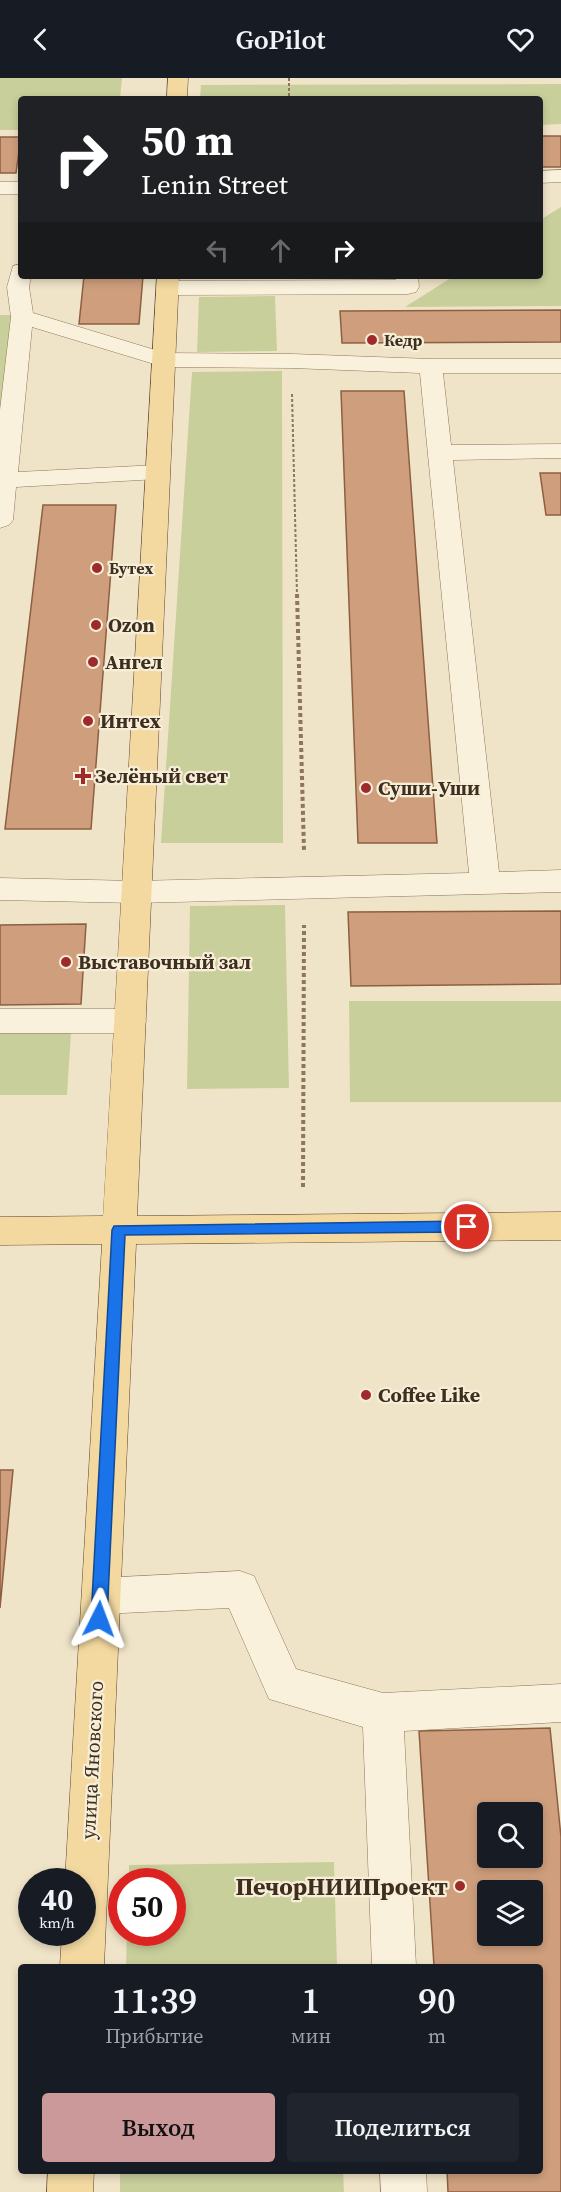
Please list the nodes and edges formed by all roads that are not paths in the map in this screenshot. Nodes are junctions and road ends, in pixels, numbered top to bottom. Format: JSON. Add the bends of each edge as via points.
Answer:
{"nodes":[{"id":1,"x":178,"y":78,"type":"edge"},
{"id":2,"x":177,"y":96,"type":"edge"},
{"id":3,"x":561,"y":176,"type":"edge"},
{"id":4,"x":543,"y":177,"type":"edge"},
{"id":5,"x":0,"y":188,"type":"edge"},
{"id":6,"x":18,"y":188,"type":"edge"},
{"id":7,"x":407,"y":279,"type":"edge"},
{"id":8,"x":13,"y":281,"type":"edge"},
{"id":9,"x":167,"y":282,"type":"edge"},
{"id":10,"x":22,"y":317,"type":"junction"},
{"id":11,"x":164,"y":360,"type":"junction"},
{"id":12,"x":431,"y":366,"type":"junction"},
{"id":13,"x":561,"y":366,"type":"edge"},
{"id":14,"x":561,"y":451,"type":"edge"},
{"id":15,"x":439,"y":453,"type":"junction"},
{"id":16,"x":158,"y":472,"type":"junction"},
{"id":17,"x":6,"y":480,"type":"junction"},
{"id":18,"x":0,"y":520,"type":"edge"},
{"id":19,"x":561,"y":881,"type":"edge"},
{"id":20,"x":485,"y":883,"type":"junction"},
{"id":21,"x":0,"y":889,"type":"edge"},
{"id":22,"x":136,"y":892,"type":"junction"},
{"id":23,"x":0,"y":1021,"type":"edge"},
{"id":24,"x":130,"y":1021,"type":"junction"},
{"id":25,"x":561,"y":1226,"type":"edge"},
{"id":26,"x":119,"y":1230,"type":"junction"},
{"id":27,"x":0,"y":1231,"type":"edge"},
{"id":28,"x":100,"y":1596,"type":"junction"},
{"id":29,"x":561,"y":1702,"type":"edge"},
{"id":30,"x":383,"y":1713,"type":"junction"},
{"id":31,"x":82,"y":1964,"type":"edge"},
{"id":32,"x":394,"y":1964,"type":"edge"},
{"id":33,"x":71,"y":2174,"type":"edge"},
{"id":34,"x":403,"y":2174,"type":"edge"},
{"id":35,"x":70,"y":2192,"type":"edge"},
{"id":36,"x":404,"y":2192,"type":"edge"}],
"edges":[{"from":1,"to":2,"type":"main road"},
{"from":3,"to":4,"type":"lane"},
{"from":5,"to":6,"type":"lane"},
{"from":7,"to":9,"type":"lane","via":[[408,287]]},
{"from":8,"to":10,"type":"lane"},
{"from":9,"to":11,"type":"main road","name":"улица Яновского"},
{"from":10,"to":11,"type":"lane"},
{"from":10,"to":17,"type":"lane"},
{"from":11,"to":12,"type":"lane"},
{"from":11,"to":16,"type":"main road","name":"улица Яновского"},
{"from":12,"to":13,"type":"lane"},
{"from":12,"to":15,"type":"lane"},
{"from":14,"to":15,"type":"lane"},
{"from":15,"to":20,"type":"lane"},
{"from":16,"to":17,"type":"lane"},
{"from":16,"to":22,"type":"main road","name":"улица Яновского"},
{"from":17,"to":18,"type":"lane"},
{"from":19,"to":20,"type":"lane"},
{"from":20,"to":22,"type":"lane"},
{"from":21,"to":22,"type":"lane"},
{"from":22,"to":24,"type":"main road","name":"улица Яновского"},
{"from":23,"to":24,"type":"lane"},
{"from":24,"to":26,"type":"main road","name":"улица Яновского"},
{"from":25,"to":26,"type":"main road"},
{"from":26,"to":27,"type":"main road"},
{"from":26,"to":28,"type":"main road","name":"улица Яновского"},
{"from":28,"to":30,"type":"lane","via":[[240,1589],[283,1685]]},
{"from":28,"to":31,"type":"main road","name":"улица Яновского"},
{"from":29,"to":30,"type":"lane"},
{"from":30,"to":32,"type":"lane"},
{"from":33,"to":35,"type":"main road"},
{"from":34,"to":36,"type":"lane"}]}
